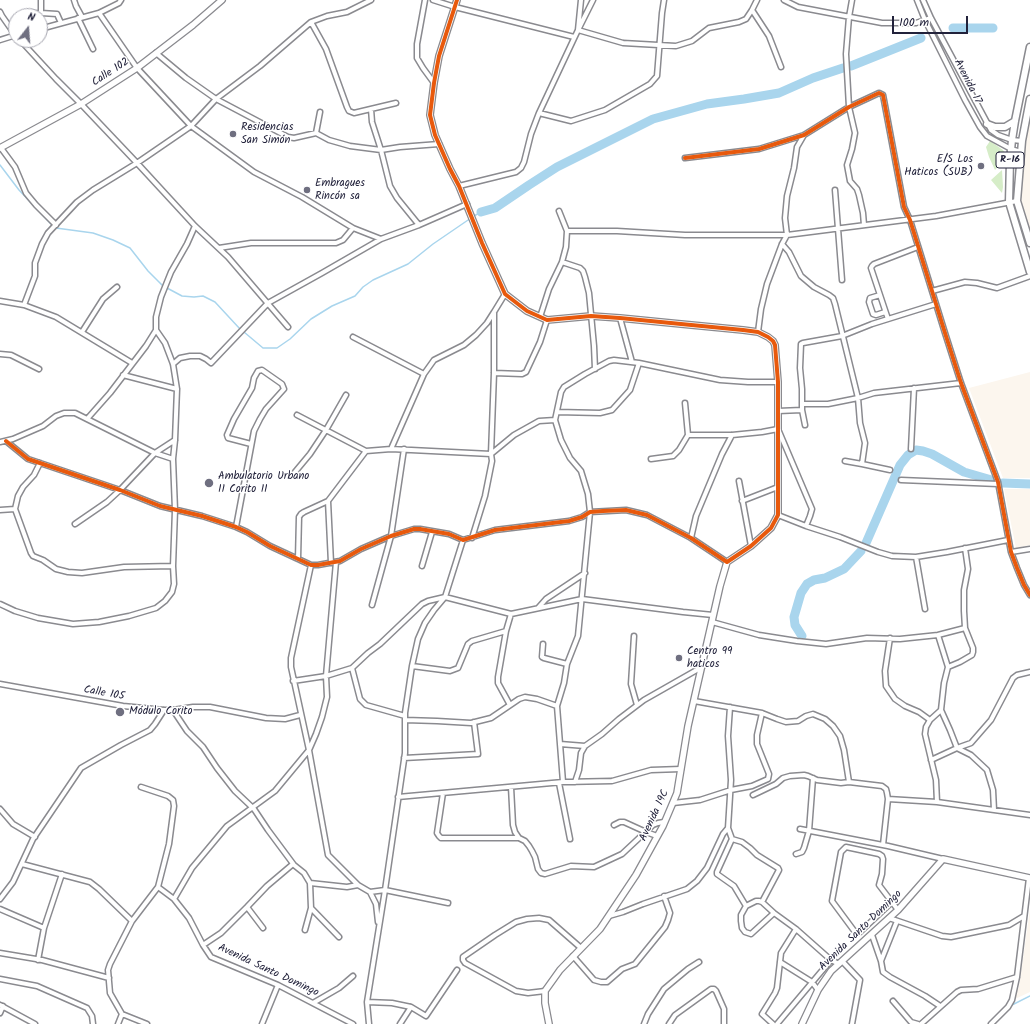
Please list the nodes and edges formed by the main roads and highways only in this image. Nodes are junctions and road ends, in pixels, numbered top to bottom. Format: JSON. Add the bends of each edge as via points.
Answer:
{"nodes":[{"id":1,"x":1030,"y":47,"type":"edge"},
{"id":2,"x":1030,"y":99,"type":"edge"},
{"id":3,"x":1015,"y":121,"type":"junction"},
{"id":4,"x":987,"y":124,"type":"road end"},
{"id":5,"x":1030,"y":243,"type":"edge"},
{"id":6,"x":1030,"y":269,"type":"edge"}],
"edges":[{"from":1,"to":3,"type":"main road","number":"R-16"},
{"from":2,"to":5,"type":"main road","number":"R-16","via":[[1022,141],[1017,201]]},
{"from":3,"to":4,"type":"main road","via":[[1005,127]]},
{"from":3,"to":6,"type":"main road","number":"R-16","via":[[1011,149],[1010,202]]}]}
